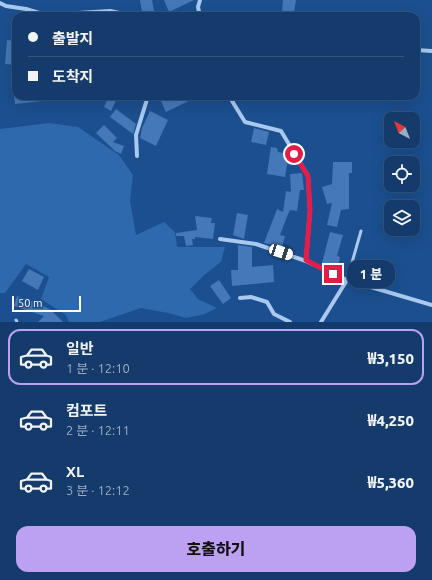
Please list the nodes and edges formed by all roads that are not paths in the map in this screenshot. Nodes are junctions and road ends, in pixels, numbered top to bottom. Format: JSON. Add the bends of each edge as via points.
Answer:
{"nodes":[{"id":1,"x":200,"y":0,"type":"edge"},
{"id":2,"x":0,"y":3,"type":"edge"},
{"id":3,"x":36,"y":12,"type":"edge"},
{"id":4,"x":94,"y":12,"type":"edge"},
{"id":5,"x":115,"y":12,"type":"edge"},
{"id":6,"x":199,"y":12,"type":"edge"},
{"id":7,"x":420,"y":50,"type":"edge"},
{"id":8,"x":432,"y":51,"type":"edge"},
{"id":9,"x":147,"y":100,"type":"edge"},
{"id":10,"x":231,"y":100,"type":"edge"},
{"id":11,"x":137,"y":156,"type":"dead end"},
{"id":12,"x":361,"y":232,"type":"dead end"},
{"id":13,"x":220,"y":239,"type":"dead end"},
{"id":14,"x":306,"y":260,"type":"junction"},
{"id":15,"x":347,"y":280,"type":"junction"},
{"id":16,"x":240,"y":298,"type":"dead end"},
{"id":17,"x":432,"y":305,"type":"edge"},
{"id":18,"x":290,"y":322,"type":"edge"},
{"id":19,"x":321,"y":322,"type":"edge"}],
"edges":[{"from":1,"to":6,"type":"street"},
{"from":2,"to":3,"type":"street"},
{"from":4,"to":5,"type":"street"},
{"from":7,"to":8,"type":"street"},
{"from":9,"to":11,"type":"street","via":[[136,135]]},
{"from":10,"to":14,"type":"street","via":[[245,122],[281,131],[308,176],[310,210]]},
{"from":12,"to":15,"type":"lane"},
{"from":13,"to":14,"type":"street","via":[[256,244]]},
{"from":14,"to":15,"type":"street"},
{"from":15,"to":17,"type":"street"},
{"from":15,"to":19,"type":"street"},
{"from":16,"to":18,"type":"street","via":[[251,297],[267,302],[274,314]]}]}
